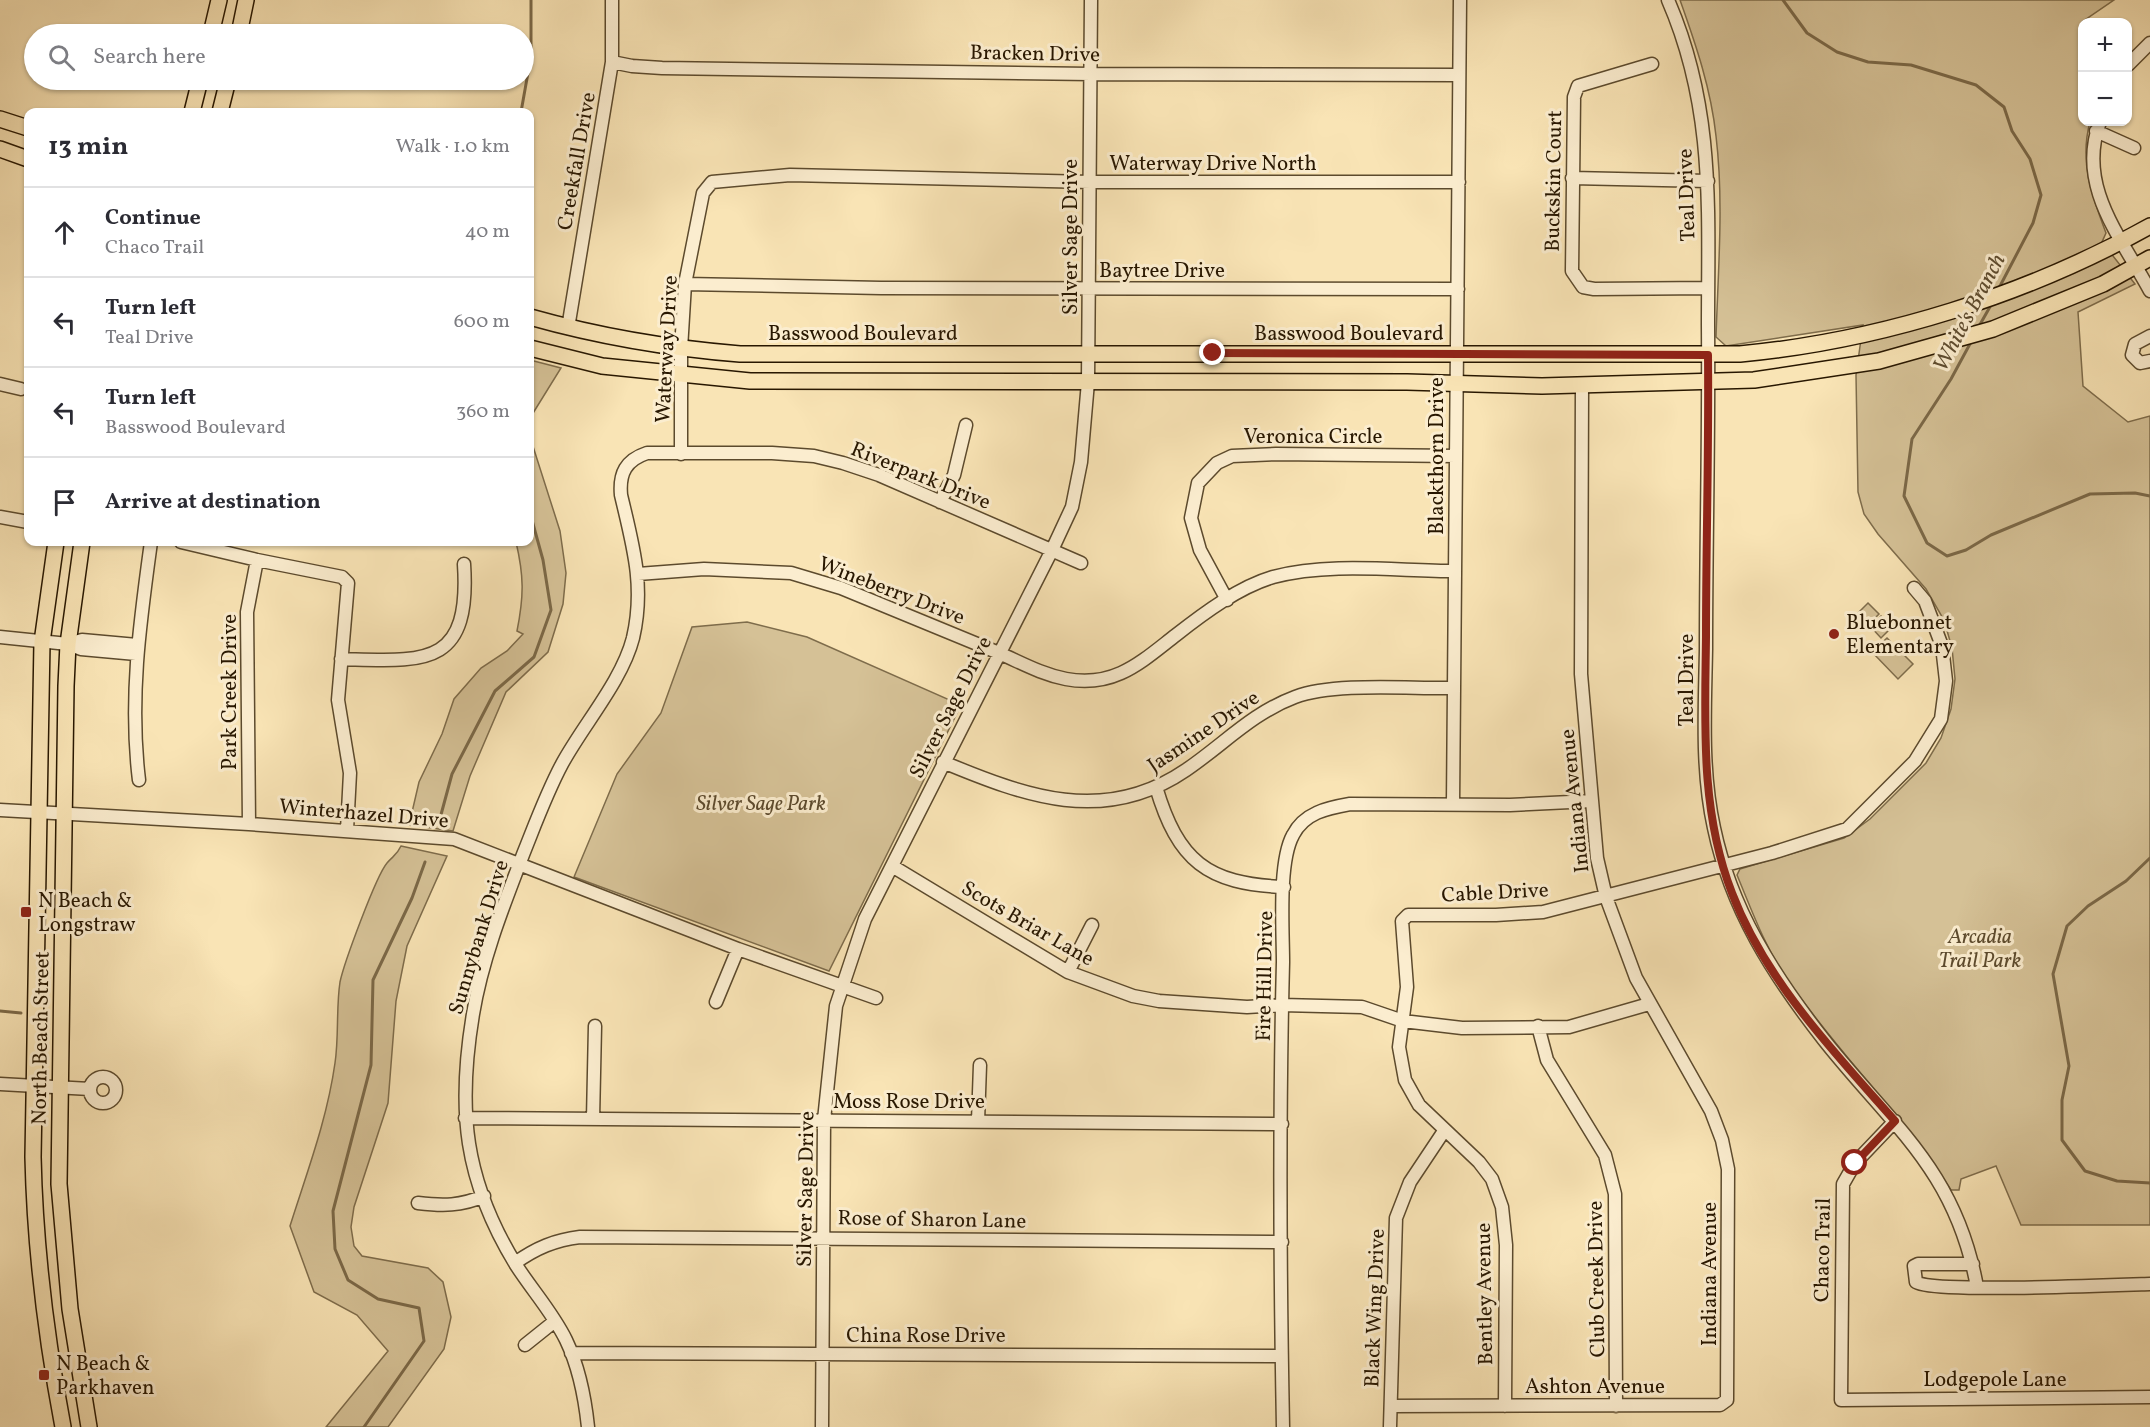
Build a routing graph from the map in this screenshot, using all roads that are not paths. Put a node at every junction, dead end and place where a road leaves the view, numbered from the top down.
1 (219, 0) edge
2 (246, 0) edge
3 (612, 0) edge
4 (1091, 0) edge
5 (1460, 0) edge
6 (1668, 0) edge
7 (215, 24) edge
8 (241, 24) edge
9 (2150, 43) edge
10 (2132, 60) edge
11 (612, 62) junction
12 (1652, 64) dead end
13 (1091, 74) junction
14 (1459, 75) junction
15 (198, 90) edge
16 (226, 90) edge
17 (193, 108) edge
18 (221, 108) edge
19 (0, 118) edge
20 (2098, 126) edge
21 (24, 127) edge
22 (0, 148) edge
23 (2134, 148) dead end
24 (24, 149) edge
25 (24, 157) edge
26 (1572, 178) junction
27 (716, 181) joint
28 (1708, 181) junction
29 (1090, 182) junction
30 (1459, 182) junction
31 (2150, 226) edge
32 (2121, 242) junction
33 (2150, 258) edge
34 (2136, 266) junction
35 (685, 284) junction
36 (1708, 288) junction
37 (1089, 289) junction
38 (1458, 289) junction
39 (2150, 291) edge
40 (534, 318) edge
41 (568, 328) junction
42 (2150, 336) edge
43 (534, 349) edge
44 (681, 349) junction
45 (1089, 354) junction
46 (1457, 354) junction
47 (1708, 355) junction
48 (2150, 361) edge
49 (681, 375) junction
50 (1088, 382) junction
51 (1708, 382) junction
52 (0, 384) edge
53 (1456, 384) junction
54 (1582, 385) junction
55 (21, 389) dead end
56 (966, 425) dead end
57 (681, 454) junction
58 (1456, 456) junction
59 (630, 462) joint
60 (940, 502) junction
61 (0, 516) edge
62 (24, 521) edge
63 (55, 546) edge
64 (81, 546) edge
65 (150, 546) edge
66 (198, 546) edge
67 (1052, 550) junction
68 (257, 560) junction
69 (1081, 563) dead end
70 (464, 564) dead end
71 (1455, 571) junction
72 (638, 574) junction
73 (1914, 588) dead end
74 (1227, 600) junction
75 (0, 637) edge
76 (42, 642) junction
77 (68, 644) junction
78 (137, 650) junction
79 (999, 653) junction
80 (341, 659) junction
81 (1454, 688) junction
82 (943, 762) junction
83 (140, 780) dead end
84 (1156, 787) junction
85 (1591, 801) junction
86 (1453, 804) junction
87 (0, 810) edge
88 (39, 811) junction
89 (63, 813) junction
90 (249, 824) junction
91 (347, 830) junction
92 (520, 862) junction
93 (892, 866) junction
94 (1724, 866) junction
95 (1284, 888) junction
96 (1606, 897) junction
97 (1092, 925) dead end
98 (738, 949) junction
99 (1068, 972) junction
100 (841, 987) junction
101 (876, 998) dead end
102 (716, 1002) dead end
103 (1405, 1002) joint
104 (1649, 1004) junction
105 (1282, 1005) junction
106 (1403, 1021) junction
107 (595, 1026) dead end
108 (1538, 1026) junction
109 (980, 1065) dead end
110 (0, 1084) edge
111 (34, 1086) junction
112 (60, 1087) junction
113 (90, 1089) dead end
114 (465, 1118) junction
115 (593, 1119) junction
116 (824, 1120) junction
117 (978, 1121) junction
118 (1895, 1121) junction
119 (1282, 1124) junction
120 (1444, 1131) junction
121 (484, 1196) junction
122 (418, 1203) dead end
123 (823, 1238) junction
124 (1282, 1242) junction
125 (515, 1263) junction
126 (1973, 1264) junction
127 (65, 1271) junction
128 (39, 1274) junction
129 (2150, 1284) edge
130 (1977, 1287) junction
131 (67, 1289) junction
132 (42, 1292) junction
133 (555, 1321) junction
134 (525, 1345) dead end
135 (571, 1353) junction
136 (822, 1354) junction
137 (1281, 1356) junction
138 (2150, 1397) edge
139 (1727, 1400) joint
140 (1841, 1400) joint
141 (1390, 1406) junction
142 (1505, 1406) junction
143 (1616, 1406) junction
144 (63, 1427) edge
145 (89, 1427) edge
146 (588, 1427) edge
147 (822, 1427) edge
148 (1283, 1427) edge
149 (1390, 1427) edge

1 - 7 main road
2 - 8 main road
3 - 11 street, Creekfall Drive
4 - 13 street, Silver Sage Drive
5 - 14 street, Blackthorn Drive
6 - 28 street, Teal Drive
9 - 10 street
11 - 13 street, Bracken Drive
11 - 41 street, Creekfall Drive
12 - 26 street, Buckskin Court
13 - 14 street, Bracken Drive
13 - 29 street, Silver Sage Drive
14 - 30 street, Blackthorn Drive
15 - 17 main road
16 - 18 main road
19 - 21 main road
20 - 23 street
20 - 32 street
22 - 24 main road
22 - 25 main road
26 - 28 street
26 - 36 street, Buckskin Court
27 - 29 street, Waterway Drive North
27 - 35 street, Waterway Drive
28 - 36 street, Teal Drive
29 - 30 street, Waterway Drive North
29 - 37 street, Silver Sage Drive
30 - 38 street, Blackthorn Drive
31 - 32 main road, Basswood Boulevard
32 - 34 street
32 - 47 main road, Basswood Boulevard
33 - 34 main road
34 - 39 street
34 - 51 main road
35 - 37 street, Baytree Drive
35 - 44 street, Waterway Drive
36 - 47 street, Teal Drive
37 - 38 street, Baytree Drive
37 - 45 street, Silver Sage Drive
38 - 46 street, Blackthorn Drive
40 - 41 main road, Basswood Boulevard
41 - 44 main road, Basswood Boulevard
42 - 48 street
43 - 49 main road
44 - 45 main road, Basswood Boulevard
44 - 49 street, Waterway Drive
45 - 46 main road, Basswood Boulevard
45 - 50 street, Silver Sage Drive
46 - 47 main road, Basswood Boulevard
46 - 53 street, Blackthorn Drive
47 - 51 street, Teal Drive
49 - 50 main road
49 - 57 street, Waterway Drive
50 - 53 main road
50 - 67 street, Silver Sage Drive
51 - 54 main road
51 - 94 street, Teal Drive
52 - 55 street
53 - 54 main road
53 - 58 street, Blackthorn Drive
54 - 85 street, Indiana Avenue
56 - 60 street
57 - 59 street, Riverpark Drive
57 - 60 street, Riverpark Drive
58 - 71 street, Blackthorn Drive
58 - 74 street, Veronica Circle
59 - 72 street, Sunnybank Drive
60 - 67 street, Riverpark Drive
61 - 62 street
63 - 76 main road, North Beach Street
64 - 77 main road, North Beach Street
65 - 78 street
66 - 68 street
67 - 69 street, Riverpark Drive
67 - 79 street, Silver Sage Drive
68 - 80 street
68 - 90 street, Park Creek Drive
70 - 80 street
71 - 74 street, Wineberry Drive
71 - 81 street, Blackthorn Drive
72 - 79 street, Wineberry Drive
72 - 92 street, Sunnybank Drive
73 - 94 street, Cable Drive
74 - 79 street, Wineberry Drive
75 - 76 street
76 - 77 street
76 - 88 main road, North Beach Street
77 - 78 street
77 - 89 main road, North Beach Street
78 - 83 street
79 - 82 street, Silver Sage Drive
80 - 91 street
81 - 84 street, Jasmine Drive
81 - 86 street, Blackthorn Drive
82 - 84 street, Jasmine Drive
82 - 93 street, Silver Sage Drive
84 - 95 street
85 - 86 street, Fire Hill Drive
85 - 96 street, Indiana Avenue
86 - 95 street, Fire Hill Drive
87 - 88 street, Winterhazel Drive
88 - 89 street, Winterhazel Drive
88 - 111 main road, North Beach Street
89 - 90 street, Winterhazel Drive
89 - 112 main road, North Beach Street
90 - 91 street, Winterhazel Drive
91 - 92 street, Winterhazel Drive
92 - 98 street, Winterhazel Drive
92 - 114 street, Sunnybank Drive
93 - 99 street, Scots Briar Lane
93 - 100 street, Silver Sage Drive
94 - 96 street, Cable Drive
94 - 118 street, Teal Drive
95 - 105 street, Fire Hill Drive
96 - 103 street, Cable Drive
96 - 104 street, Indiana Avenue
97 - 99 street
98 - 100 street, Winterhazel Drive
98 - 102 street
99 - 105 street, Scots Briar Lane
100 - 101 street, Winterhazel Drive
100 - 116 street, Silver Sage Drive
103 - 106 street, Bentley Avenue
104 - 108 street, Scots Briar Lane
104 - 139 street, Indiana Avenue
105 - 106 street, Scots Briar Lane
105 - 119 street, Fire Hill Drive
106 - 108 street, Scots Briar Lane
106 - 120 street, Bentley Avenue
107 - 115 street
108 - 143 street, Club Creek Drive
109 - 117 street
110 - 111 street
111 - 112 street
111 - 128 main road, North Beach Street
112 - 113 street
112 - 127 main road, North Beach Street
114 - 115 street, Moss Rose Drive
114 - 121 street, Sunnybank Drive
115 - 116 street, Moss Rose Drive
116 - 117 street, Moss Rose Drive
116 - 123 street, Silver Sage Drive
117 - 119 street, Moss Rose Drive
118 - 126 street, Teal Drive
118 - 140 street, Chaco Trail
119 - 124 street, Fire Hill Drive
120 - 141 street, Black Wing Drive
120 - 142 street, Bentley Avenue
121 - 122 street
121 - 125 street, Sunnybank Drive
123 - 124 street, Rose of Sharon Lane
123 - 125 street, Rose of Sharon Lane
123 - 136 street, Silver Sage Drive
124 - 137 street, Fire Hill Drive
125 - 133 street, Sunnybank Drive
126 - 130 street, Teal Drive
126 - 130 street
127 - 128 main road
127 - 131 main road, North Beach Street
128 - 132 main road, North Beach Street
129 - 130 street
131 - 132 main road
131 - 145 main road, North Beach Street
132 - 144 main road, North Beach Street
133 - 134 street
133 - 135 street, Sunnybank Drive
135 - 136 street, China Rose Drive
135 - 146 street, Sunnybank Drive
136 - 137 street, China Rose Drive
136 - 147 street, Silver Sage Drive
137 - 148 street, Fire Hill Drive
138 - 140 street, Lodgepole Lane
139 - 143 street, Ashton Avenue
141 - 142 street, Ashton Avenue
141 - 149 street, Black Wing Drive
142 - 143 street, Ashton Avenue

